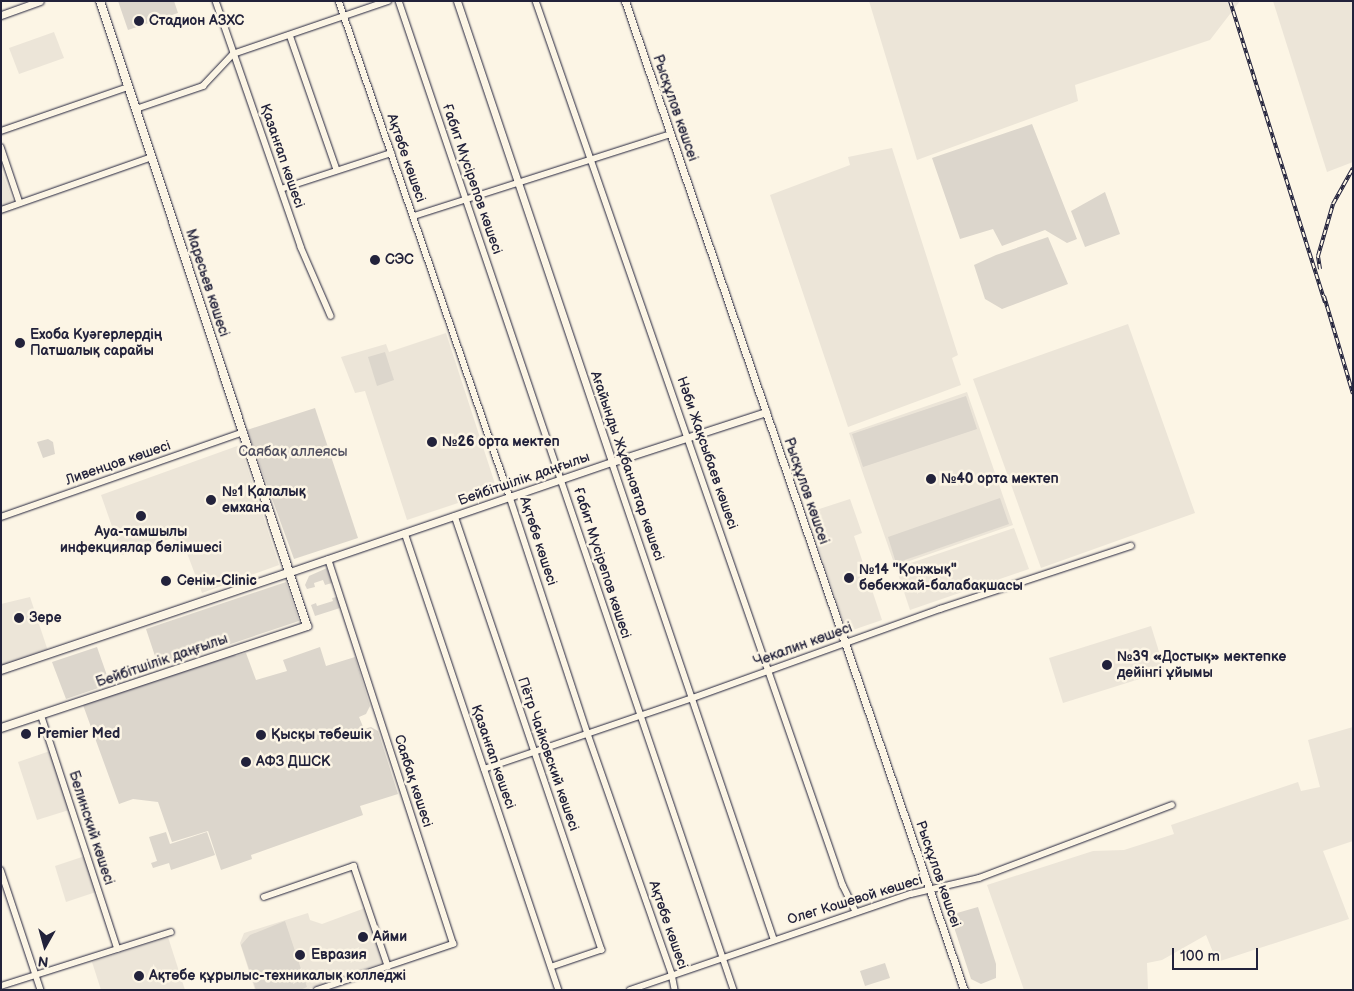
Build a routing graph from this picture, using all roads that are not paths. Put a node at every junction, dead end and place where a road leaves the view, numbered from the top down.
1 (40, 1) edge
2 (100, 1) edge
3 (216, 1) edge
4 (339, 1) edge
5 (388, 1) edge
6 (399, 1) edge
7 (458, 1) edge
8 (536, 1) edge
9 (625, 1) edge
10 (1, 14) edge
11 (344, 16) junction
12 (290, 35) junction
13 (233, 54) junction
14 (128, 87) junction
15 (136, 109) junction
16 (1, 131) edge
17 (670, 134) junction
18 (1, 147) edge
19 (391, 153) junction
20 (152, 157) junction
21 (591, 159) junction
22 (336, 170) junction
23 (518, 182) junction
24 (282, 189) junction
25 (465, 199) junction
26 (20, 203) junction
27 (1, 210) edge
28 (414, 216) junction
29 (331, 316) dead end
30 (766, 412) junction
31 (244, 432) junction
32 (688, 437) junction
33 (612, 462) junction
34 (561, 479) junction
35 (510, 497) junction
36 (455, 516) junction
37 (1, 518) edge
38 (405, 533) junction
39 (1131, 546) dead end
40 (328, 560) junction
41 (290, 572) junction
42 (845, 643) junction
43 (1, 670) edge
44 (769, 671) junction
45 (693, 698) junction
46 (41, 714) junction
47 (640, 716) junction
48 (1, 728) edge
49 (588, 734) junction
50 (534, 752) junction
51 (484, 769) junction
52 (1172, 805) dead end
53 (1, 870) edge
54 (929, 891) junction
55 (264, 897) dead end
56 (856, 912) junction
57 (172, 932) dead end
58 (774, 939) junction
59 (118, 949) junction
60 (724, 957) junction
61 (388, 966) junction
62 (552, 967) junction
63 (672, 974) junction
64 (36, 975) junction
65 (1, 986) edge
66 (41, 990) edge
67 (316, 990) edge
68 (559, 990) edge
69 (630, 990) edge
70 (675, 990) edge
71 (734, 990) edge
72 (964, 990) edge

1 - 10 street
2 - 14 main road, Маресьев көшесі
3 - 13 street, Қазанғап көшесі
4 - 11 street, Ақтөбе көшесі
5 - 11 street
6 - 25 street, Ғабит Мүсірепов көшесі
7 - 23 street, Ағайынды Жұбановтар көшесі
8 - 21 street, Нәби Жақсыбаев көшесі
9 - 17 street, Рысқұлов көшсеі
11 - 12 street
11 - 19 street, Ақтөбе көшесі
12 - 13 street
12 - 22 street
13 - 15 street
13 - 24 street, Қазанғап көшесі
14 - 15 main road, Маресьев көшесі
14 - 16 street
15 - 20 main road, Маресьев көшесі
17 - 21 street
17 - 30 street, Рысқұлов көшсеі
18 - 26 street
19 - 22 street
19 - 28 street, Ақтөбе көшесі
20 - 26 street
20 - 31 main road, Маресьев көшесі
21 - 23 street
21 - 32 street, Нәби Жақсыбаев көшесі
22 - 24 street
23 - 25 street
23 - 33 street, Ағайынды Жұбановтар көшесі
24 - 29 street, Қазанғап көшесі
25 - 28 street
25 - 34 street, Ғабит Мүсірепов көшесі
26 - 27 street
28 - 35 street, Ақтөбе көшесі
30 - 32 street, Бейбітшілік даңғылы
30 - 42 street, Рысқұлов көшсеі
31 - 37 street, Ливенцов көшесі
31 - 41 main road, Маресьев көшесі
32 - 33 street, Бейбітшілік даңғылы
32 - 44 street, Нәби Жақсыбаев көшесі
33 - 34 street, Бейбітшілік даңғылы
33 - 45 street, Ағайынды Жұбановтар көшесі
34 - 35 street, Бейбітшілік даңғылы
34 - 47 street, Ғабит Мүсірепов көшесі
35 - 36 street, Бейбітшілік даңғылы
35 - 49 street, Ақтөбе көшесі
36 - 38 street, Бейбітшілік даңғылы
36 - 50 street, Пётр Чайковский көшесі
38 - 40 street, Бейбітшілік даңғылы
38 - 51 street, Қазанғап көшесі
39 - 42 street, Чекалин көшесі
40 - 41 street, Бейбітшілік даңғылы
40 - 61 street, Саябақ көшесі
41 - 43 main road, Бейбітшілік даңғылы
41 - 46 main road, Бейбітшілік даңғылы
42 - 44 street, Чекалин көшесі
42 - 54 street, Рысқұлов көшсеі
44 - 45 street, Чекалин көшесі
44 - 56 street, Нәби Жақсыбаев көшесі
45 - 47 street, Чекалин көшесі
45 - 58 street, Ағайынды Жұбановтар көшесі
46 - 48 main road, Бейбітшілік даңғылы
46 - 59 street, Белинский көшесі
47 - 49 street, Чекалин көшесі
47 - 60 street, Ғабит Мүсірепов көшесі
49 - 50 street, Чекалин көшесі
49 - 63 street, Ақтөбе көшесі
50 - 51 street, Чекалин көшесі
50 - 62 street, Пётр Чайковский көшесі
51 - 62 street, Қазанғап көшесі
52 - 54 street, Олег Кошевой көшесі
53 - 64 street
54 - 56 street, Олег Кошевой көшесі
54 - 72 street, Рысқұлов көшсеі
55 - 61 street
56 - 58 street, Олег Кошевой көшесі
57 - 59 street
58 - 60 street, Олег Кошевой көшесі
59 - 64 street
60 - 63 street, Олег Кошевой көшесі
60 - 71 street, Ғабит Мүсірепов көшесі
61 - 67 street, Саябақ көшесі
62 - 68 street, Қазанғап көшесі
63 - 69 street, Олег Кошевой көшесі
63 - 70 street, Ақтөбе көшесі
64 - 65 street
64 - 66 street

